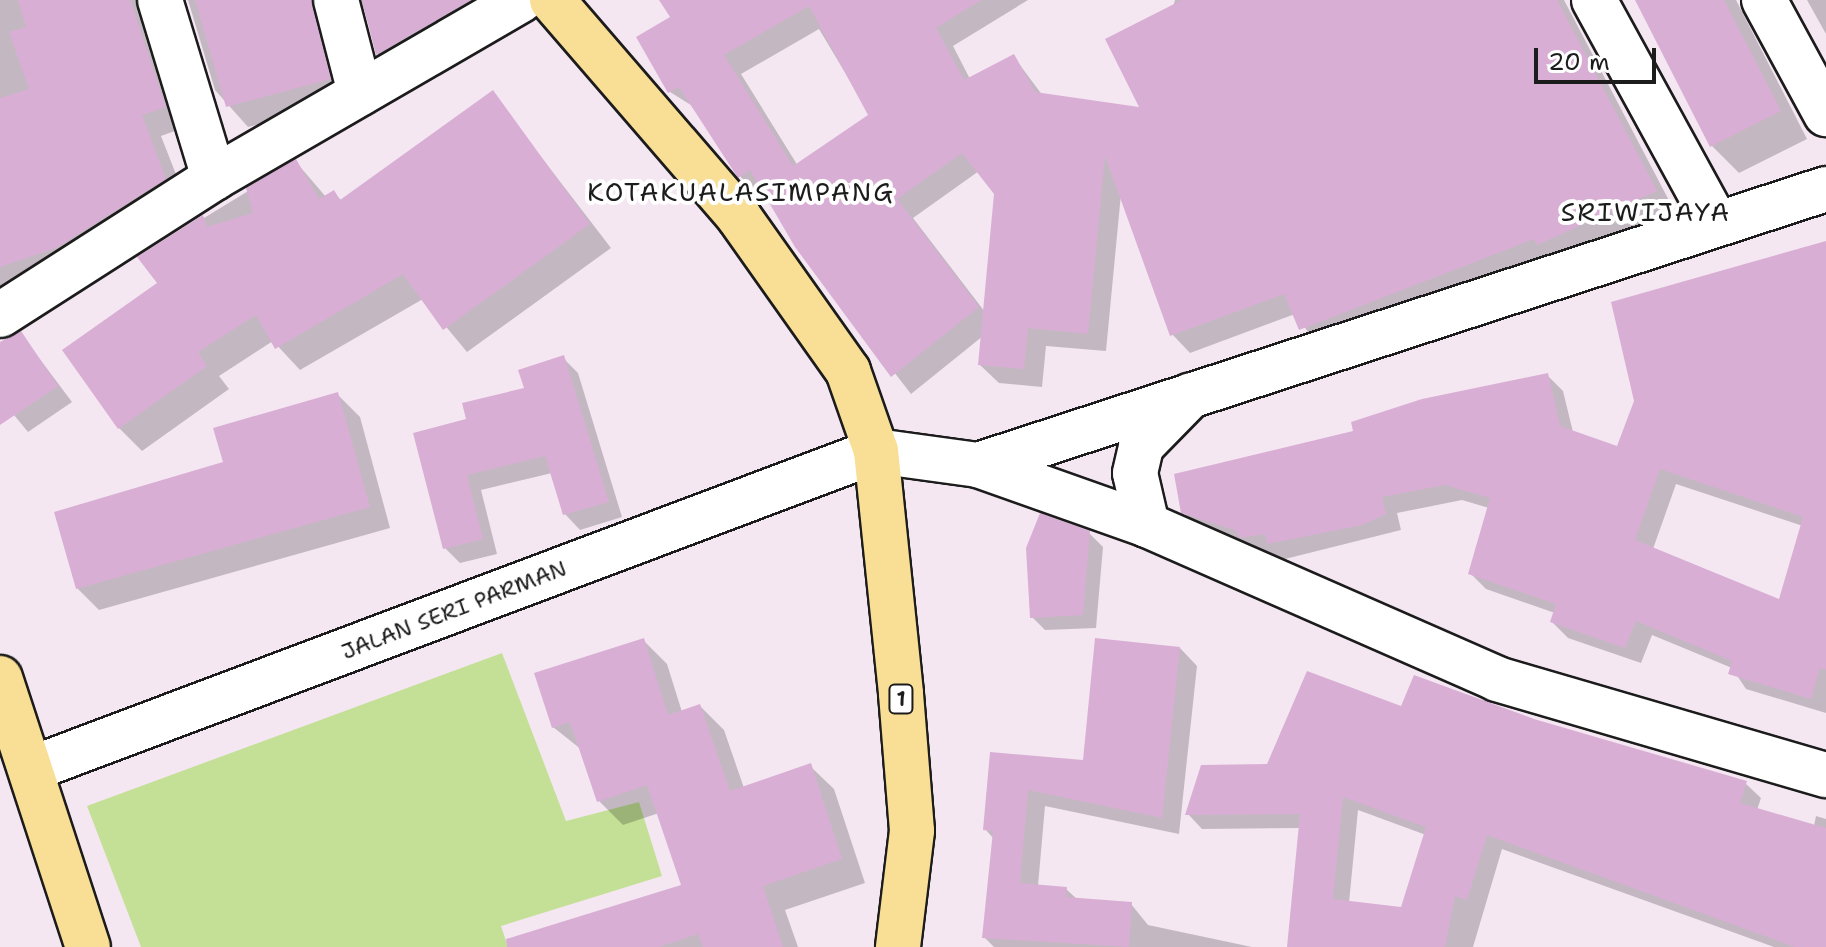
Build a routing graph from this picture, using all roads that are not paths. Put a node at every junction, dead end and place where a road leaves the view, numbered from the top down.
1 (160, 0) edge
2 (336, 0) edge
3 (521, 0) edge
4 (552, 0) edge
5 (1594, 0) edge
6 (1764, 0) edge
7 (360, 93) junction
8 (1826, 114) edge
9 (214, 178) junction
10 (1826, 189) edge
11 (1715, 221) junction
12 (0, 315) edge
13 (1191, 395) junction
14 (876, 451) junction
15 (978, 465) junction
16 (1147, 525) junction
17 (0, 678) edge
18 (31, 769) junction
19 (1826, 775) edge
20 (88, 947) edge
21 (898, 947) edge

1 - 9 street
2 - 7 street
3 - 7 street
4 - 14 highway, 1
5 - 11 street
6 - 8 street
7 - 9 street
9 - 12 street
10 - 11 street
11 - 13 street
13 - 15 street
13 - 16 street
14 - 15 street
14 - 18 street, JALAN SERI PARMAN
14 - 21 highway, 1
15 - 16 street
16 - 19 street
17 - 18 highway
18 - 20 highway

